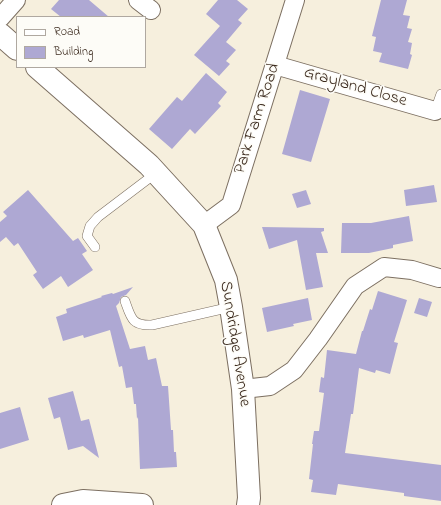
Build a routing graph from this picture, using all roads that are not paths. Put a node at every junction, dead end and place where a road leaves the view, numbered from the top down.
1 (16, 0) edge
2 (295, 0) edge
3 (0, 18) edge
4 (0, 34) edge
5 (16, 48) edge
6 (275, 65) junction
7 (38, 68) edge
8 (441, 94) edge
9 (435, 111) joint
10 (156, 173) junction
11 (204, 225) junction
12 (95, 247) dead end
13 (439, 278) dead end
14 (125, 301) dead end
15 (231, 307) junction
16 (243, 389) junction
17 (63, 505) edge
18 (142, 505) edge
19 (248, 505) edge

1 - 3 street
2 - 6 street, Park Farm Road
4 - 5 street
6 - 9 street, Grayland Close
6 - 11 street, Park Farm Road
7 - 10 street, Sundridge Avenue
8 - 9 lane
10 - 11 street, Sundridge Avenue
10 - 12 lane
11 - 15 street, Sundridge Avenue
13 - 16 street
14 - 15 lane
15 - 16 street, Sundridge Avenue
16 - 19 street, Sundridge Avenue
17 - 18 street

